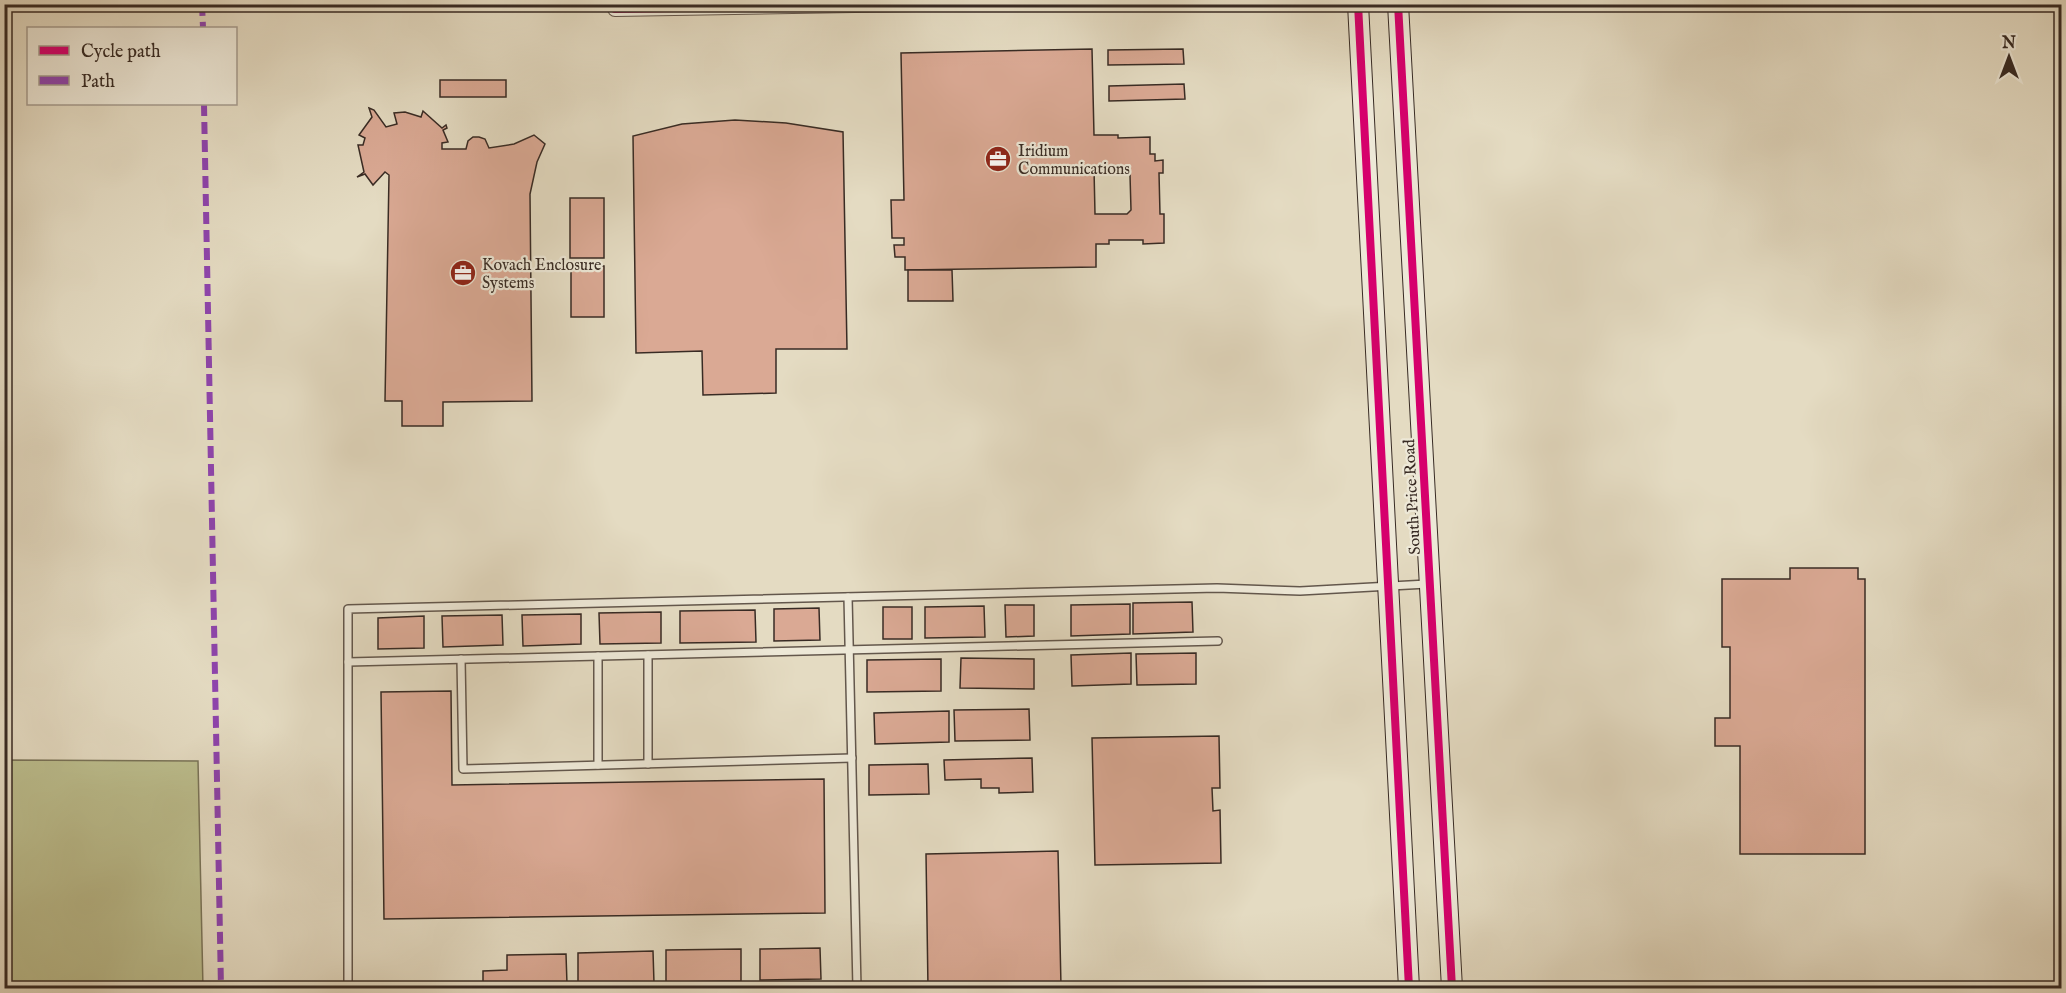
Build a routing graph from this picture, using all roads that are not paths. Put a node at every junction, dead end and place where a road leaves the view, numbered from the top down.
1 (916, 4) edge
2 (1358, 4) edge
3 (1398, 4) edge
4 (615, 9) dead end
5 (1430, 584) junction
6 (1389, 586) junction
7 (848, 597) junction
8 (1218, 641) dead end
9 (849, 650) junction
10 (648, 655) junction
11 (598, 656) junction
12 (461, 659) junction
13 (348, 662) junction
14 (852, 758) junction
15 (648, 764) junction
16 (598, 765) junction
17 (348, 988) edge
18 (857, 988) edge
19 (1409, 988) edge
20 (1452, 988) edge

1 - 4 street
2 - 6 main road, South Price Road
3 - 5 main road, South Price Road
5 - 6 lane
5 - 20 main road, South Price Road
6 - 7 lane
6 - 19 main road, South Price Road
7 - 9 lane
7 - 13 lane
8 - 9 lane
9 - 10 lane
9 - 14 lane
10 - 11 lane
10 - 15 lane
11 - 12 lane
11 - 16 lane
12 - 13 lane
12 - 16 lane
13 - 17 lane
14 - 15 lane
14 - 18 lane
15 - 16 lane

